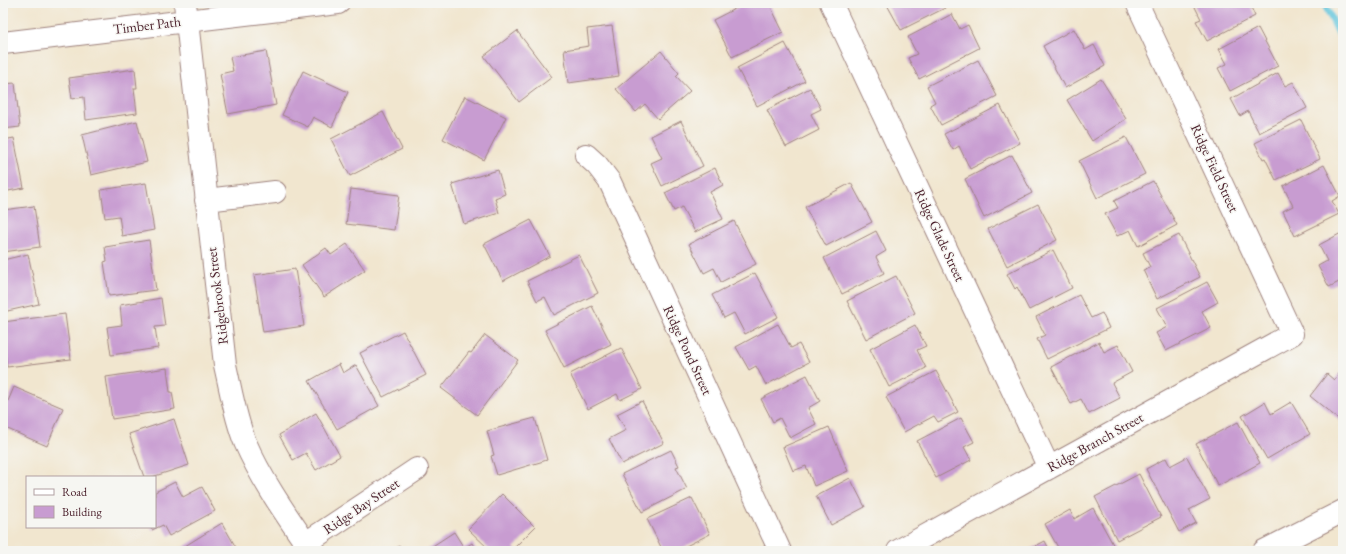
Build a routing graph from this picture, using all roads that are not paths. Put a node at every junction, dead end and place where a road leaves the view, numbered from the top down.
1 (338, 3) edge
2 (831, 3) edge
3 (1137, 3) edge
4 (186, 12) edge
5 (3, 43) edge
6 (586, 155) dead end
7 (275, 192) dead end
8 (206, 200) junction
9 (1292, 334) joint
10 (1048, 468) junction
11 (416, 469) dead end
12 (1343, 511) edge
13 (308, 547) edge
14 (780, 551) edge
15 (898, 551) edge
16 (1264, 551) edge

1 - 4 street, Timber Path
2 - 10 street, Ridge Glade Street
3 - 9 street, Ridge Field Street
4 - 5 street, Timber Path
4 - 8 street, Ridgebrook Street
6 - 14 street, Ridge Pond Street
7 - 8 street
8 - 13 street, Ridgebrook Street
9 - 10 street, Ridge Branch Street
10 - 15 street, Ridge Branch Street
11 - 13 street, Ridge Bay Street
12 - 16 street

